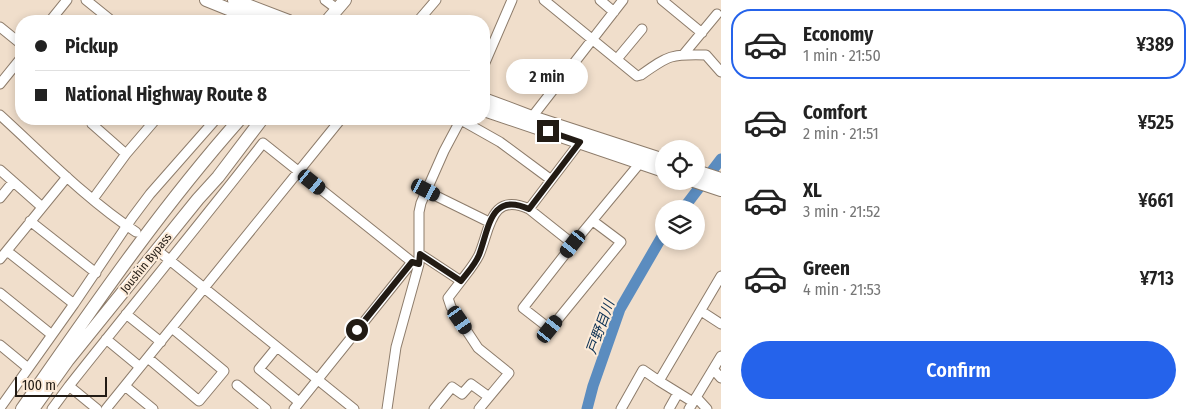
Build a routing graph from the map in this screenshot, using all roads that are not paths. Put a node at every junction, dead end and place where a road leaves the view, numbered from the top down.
1 (67, 0) edge
2 (86, 0) edge
3 (206, 0) edge
4 (234, 0) edge
5 (325, 0) edge
6 (436, 0) edge
7 (512, 0) edge
8 (544, 0) edge
9 (600, 0) edge
10 (623, 0) edge
11 (662, 0) edge
12 (673, 3) edge
13 (341, 5) edge
14 (614, 12) junction
15 (717, 14) dead end
16 (56, 15) edge
17 (105, 15) edge
18 (238, 15) edge
19 (273, 15) edge
20 (332, 15) edge
21 (423, 15) edge
22 (0, 26) edge
23 (642, 29) dead end
24 (702, 33) junction
25 (15, 39) edge
26 (592, 39) junction
27 (490, 51) edge
28 (683, 54) junction
29 (617, 59) junction
30 (15, 65) edge
31 (721, 72) edge
32 (0, 84) edge
33 (490, 101) edge
34 (490, 112) edge
35 (0, 115) edge
36 (532, 117) junction
37 (93, 125) edge
38 (151, 125) edge
39 (211, 125) edge
40 (225, 125) edge
41 (235, 125) edge
42 (257, 125) edge
43 (264, 125) edge
44 (335, 125) edge
45 (458, 125) edge
46 (470, 125) edge
47 (580, 142) junction
48 (126, 154) junction
49 (655, 157) edge
50 (640, 163) junction
51 (655, 168) edge
52 (0, 170) edge
53 (298, 171) junction
54 (67, 177) junction
55 (218, 177) junction
56 (705, 178) edge
57 (550, 179) junction
58 (13, 182) junction
59 (718, 184) edge
60 (426, 190) junction
61 (0, 198) edge
62 (93, 199) junction
63 (42, 207) junction
64 (529, 209) junction
65 (30, 221) junction
66 (593, 221) junction
67 (156, 222) junction
68 (489, 222) junction
69 (127, 226) junction
70 (136, 232) dead end
71 (573, 244) junction
72 (7, 250) junction
73 (162, 254) dead end
74 (0, 259) edge
75 (417, 260) junction
76 (171, 261) junction
77 (96, 273) junction
78 (721, 276) edge
79 (461, 281) junction
80 (204, 288) junction
81 (0, 293) edge
82 (74, 304) junction
83 (701, 311) junction
84 (126, 314) junction
85 (721, 324) edge
86 (172, 328) junction
87 (52, 335) junction
88 (106, 339) junction
89 (161, 342) junction
90 (0, 345) edge
91 (277, 347) junction
92 (721, 356) edge
93 (148, 358) junction
94 (140, 367) junction
95 (28, 368) junction
96 (713, 369) junction
97 (721, 378) edge
98 (318, 380) junction
99 (659, 381) junction
100 (237, 385) dead end
101 (69, 386) junction
102 (125, 386) junction
103 (678, 393) junction
104 (489, 397) junction
105 (693, 403) edge
106 (296, 407) edge
107 (0, 408) edge
108 (22, 409) edge
109 (33, 409) edge
110 (52, 409) edge
111 (97, 409) edge
112 (106, 409) edge
113 (153, 409) edge
114 (266, 409) edge
115 (354, 409) edge
116 (387, 409) edge
117 (434, 409) edge
118 (479, 409) edge
119 (621, 409) edge
120 (668, 409) edge
121 (707, 409) edge

1 - 16 street
2 - 17 street
3 - 18 highway
4 - 19 highway
5 - 13 street
6 - 21 street
7 - 27 street
8 - 26 street
9 - 14 street
10 - 14 street
11 - 12 street
12 - 24 street
13 - 20 highway
14 - 26 street
15 - 24 street
22 - 25 street
23 - 29 street
24 - 28 street
26 - 29 street
26 - 36 street
28 - 29 street
28 - 31 street
30 - 32 street
33 - 36 highway
34 - 47 highway
35 - 54 street
36 - 49 highway
37 - 48 street
38 - 48 street
39 - 69 street
40 - 67 highway
41 - 67 highway, Joushin Bypass
42 - 55 highway, Joushin Bypass
43 - 55 highway
44 - 53 street
45 - 60 street
46 - 57 street
47 - 50 highway
47 - 57 street
48 - 62 street
50 - 51 highway
50 - 66 street
52 - 58 street
53 - 75 street
53 - 76 street
53 - 80 street
54 - 62 street
54 - 63 street
55 - 109 highway, Joushin Bypass
56 - 59 highway
57 - 64 street
58 - 61 street
58 - 63 street
60 - 68 street
60 - 75 street
62 - 69 street
63 - 65 street
64 - 68 street
64 - 71 street
65 - 72 street
65 - 77 street
66 - 71 street
66 - 71 street
67 - 108 highway, Joushin Bypass
68 - 79 street
69 - 70 street
69 - 77 street
72 - 74 street
72 - 82 street
73 - 76 street
75 - 79 street
75 - 98 street
75 - 116 street
76 - 80 street
76 - 84 street
77 - 82 street
78 - 83 street
79 - 104 street
80 - 86 street
80 - 91 street
81 - 87 street
82 - 87 street
83 - 85 street
83 - 99 street
84 - 88 street
84 - 89 street
86 - 89 street
86 - 93 street
87 - 95 street
88 - 94 street
88 - 101 street
89 - 93 street
90 - 95 street
91 - 98 street
91 - 106 street
92 - 96 street
93 - 94 street
94 - 102 street
95 - 107 street
96 - 97 street
96 - 105 street
98 - 106 street
98 - 115 street
99 - 103 street
99 - 119 street
100 - 114 street
101 - 110 street
101 - 111 street
102 - 112 street
102 - 113 street
103 - 105 street
103 - 120 street
104 - 117 street
104 - 118 street
105 - 121 street

